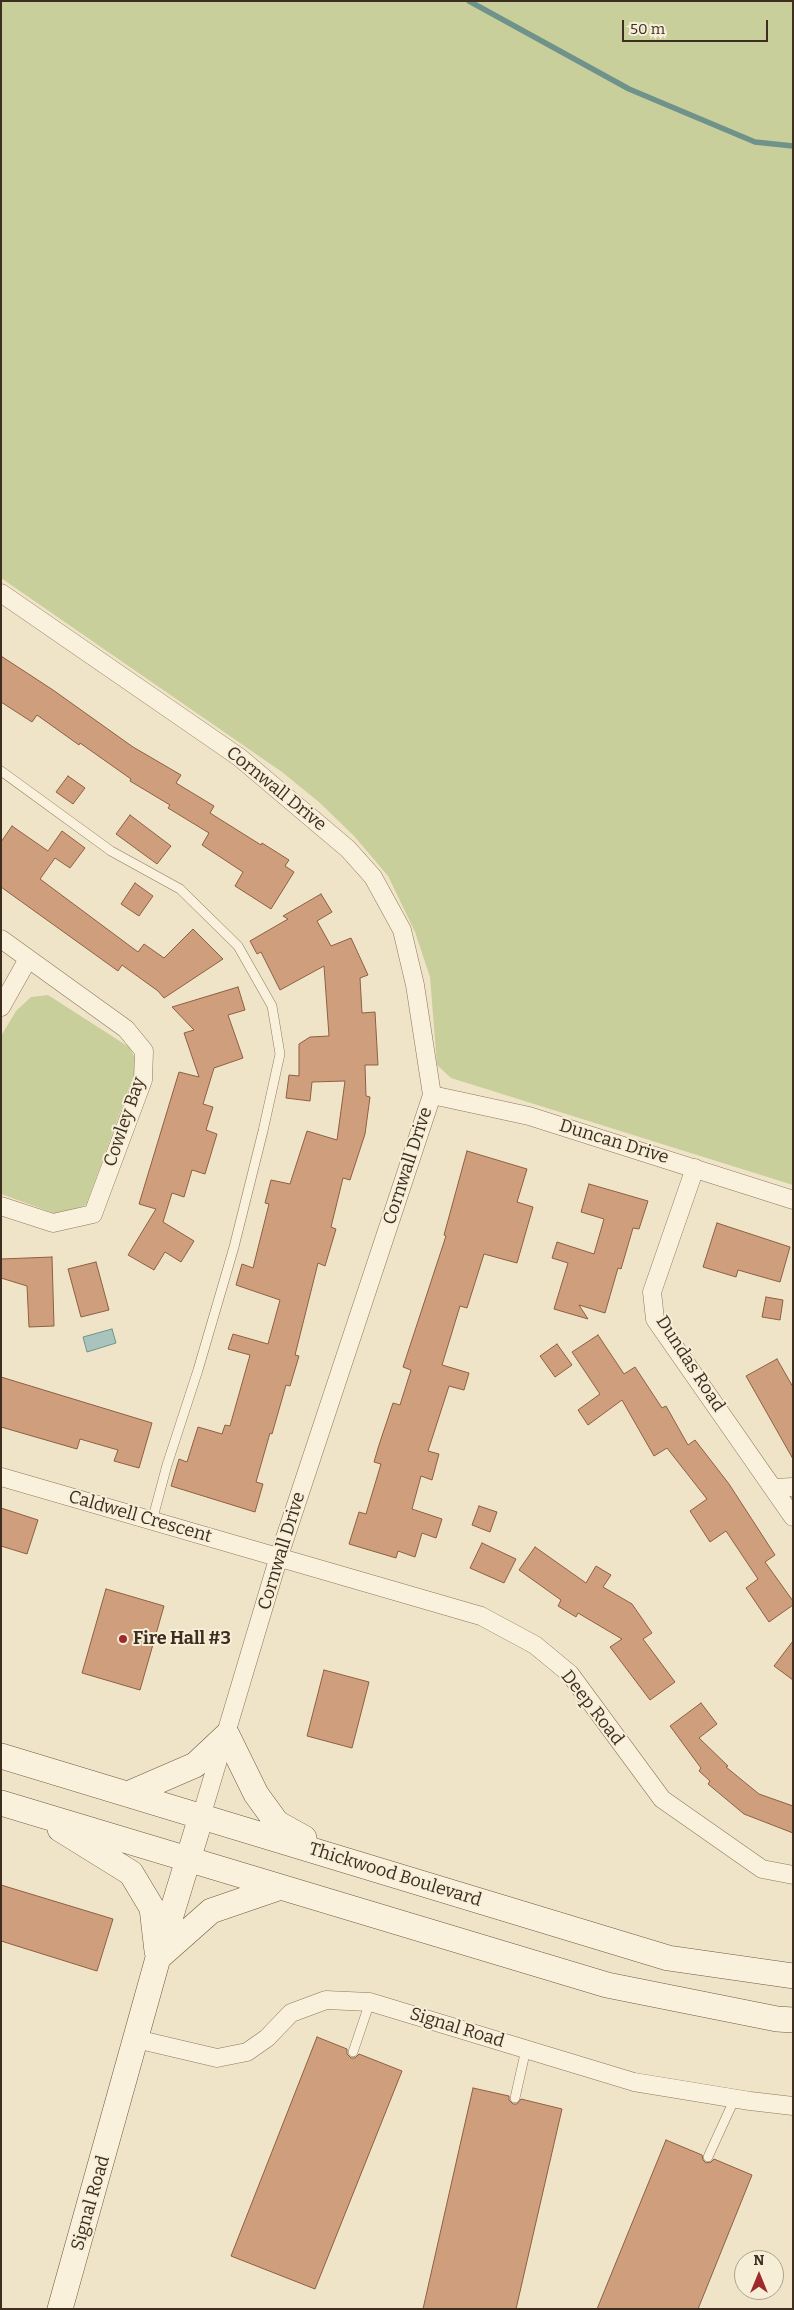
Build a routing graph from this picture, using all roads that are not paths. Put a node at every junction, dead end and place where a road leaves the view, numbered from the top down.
1 (1, 593) edge
2 (1, 771) edge
3 (1, 939) edge
4 (28, 959) junction
5 (1, 1007) edge
6 (432, 1095) junction
7 (695, 1168) junction
8 (793, 1200) edge
9 (1, 1206) edge
10 (1, 1477) edge
11 (793, 1487) edge
12 (774, 1488) junction
13 (793, 1517) edge
14 (152, 1521) junction
15 (279, 1556) junction
16 (227, 1735) junction
17 (1, 1756) edge
18 (128, 1794) junction
19 (1, 1802) edge
20 (34, 1812) junction
21 (201, 1817) junction
22 (336, 1857) junction
23 (190, 1858) junction
24 (793, 1875) edge
25 (281, 1887) junction
26 (158, 1958) junction
27 (793, 1976) edge
28 (370, 2002) junction
29 (793, 2020) edge
30 (136, 2039) junction
31 (526, 2049) junction
32 (353, 2052) dead end
33 (515, 2098) dead end
34 (735, 2098) junction
35 (793, 2106) edge
36 (708, 2157) dead end
37 (60, 2309) edge

1 - 6 street, Cornwall Drive
2 - 14 lane
3 - 4 street, Cowley Bay
4 - 5 street
4 - 9 street, Cowley Bay
6 - 7 street, Duncan Drive
6 - 15 street, Cornwall Drive
7 - 8 street, Duncan Drive
7 - 12 street, Dundas Road
10 - 14 street, Caldwell Crescent
11 - 12 street
12 - 13 street, Dundas Road
14 - 15 street, Caldwell Crescent
15 - 16 street, Cornwall Drive
15 - 24 street, Deep Road
16 - 18 main road
16 - 21 street, Cornwall Drive
16 - 22 main road
17 - 18 main road, Thickwood Boulevard
18 - 21 main road, Thickwood Boulevard
19 - 20 main road
20 - 23 main road
20 - 26 main road
21 - 22 main road, Thickwood Boulevard
21 - 23 main road, Signal Road
22 - 27 main road, Thickwood Boulevard
23 - 25 main road
23 - 26 main road, Signal Road
25 - 26 main road
25 - 29 main road
26 - 30 main road, Signal Road
28 - 30 street, Signal Road
28 - 31 street, Signal Road
28 - 32 lane
30 - 37 main road, Signal Road
31 - 33 lane
31 - 34 street, Signal Road
34 - 35 street, Signal Road
34 - 36 lane

